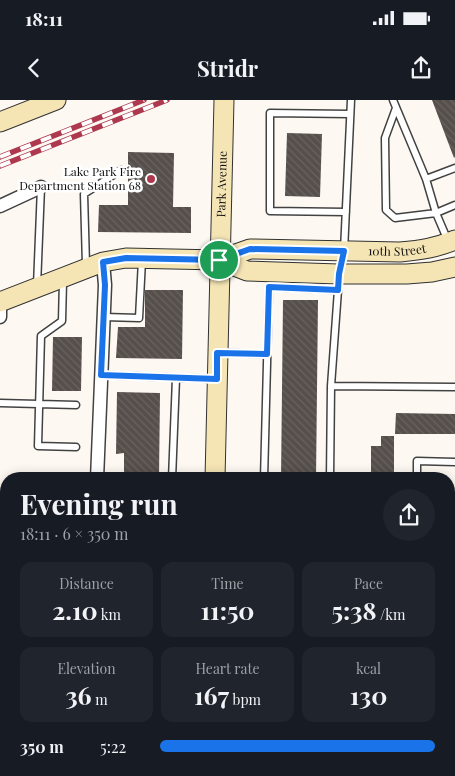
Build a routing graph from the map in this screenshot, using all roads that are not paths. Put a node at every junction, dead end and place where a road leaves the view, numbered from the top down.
1 (56, 100) edge
2 (224, 100) edge
3 (351, 100) edge
4 (393, 100) edge
5 (396, 108) junction
6 (350, 114) junction
7 (0, 122) edge
8 (455, 168) edge
9 (121, 170) dead end
10 (426, 178) junction
11 (41, 187) joint
12 (455, 205) edge
13 (0, 206) edge
14 (346, 212) junction
15 (436, 213) junction
16 (452, 241) edge
17 (344, 251) junction
18 (142, 259) junction
19 (219, 260) junction
20 (95, 265) junction
21 (455, 266) edge
22 (63, 278) junction
23 (339, 282) junction
24 (37, 287) junction
25 (0, 302) edge
26 (0, 317) edge
27 (104, 317) junction
28 (217, 353) junction
29 (267, 354) junction
30 (101, 375) junction
31 (176, 378) junction
32 (217, 379) junction
33 (331, 386) junction
34 (455, 387) edge
35 (0, 403) edge
36 (39, 404) junction
37 (76, 405) dead end
38 (76, 447) dead end
39 (455, 462) edge
40 (97, 472) edge
41 (172, 472) edge
42 (215, 472) edge
43 (264, 472) edge
44 (330, 472) edge
45 (417, 472) edge

1 - 7 main road
2 - 19 main road, Park Avenue
3 - 6 lane
4 - 5 lane
5 - 10 lane
5 - 15 lane
6 - 14 lane
6 - 14 lane
8 - 10 lane
9 - 20 lane
10 - 15 lane
11 - 13 street
11 - 24 lane
12 - 15 lane
14 - 17 lane
15 - 16 lane
16 - 17 main road, 10th Street
17 - 19 main road, 10th Street
17 - 23 lane
18 - 19 main road, 10th Street
18 - 20 main road, 10th Street
18 - 27 lane
19 - 23 main road, 10th Street
19 - 28 main road, Park Avenue
20 - 22 main road, 10th Street
20 - 27 street
21 - 23 main road, 10th Street
22 - 24 main road, 10th Street
22 - 36 lane
23 - 29 lane
23 - 33 lane
24 - 25 main road, 10th Street
25 - 26 street
27 - 30 street
28 - 29 lane
28 - 32 main road, Park Avenue
29 - 43 lane
30 - 31 lane
30 - 40 street
31 - 32 lane
31 - 41 lane
32 - 42 main road, Park Avenue
33 - 34 lane
33 - 44 lane
35 - 36 lane
36 - 37 lane
36 - 38 lane
39 - 45 lane

